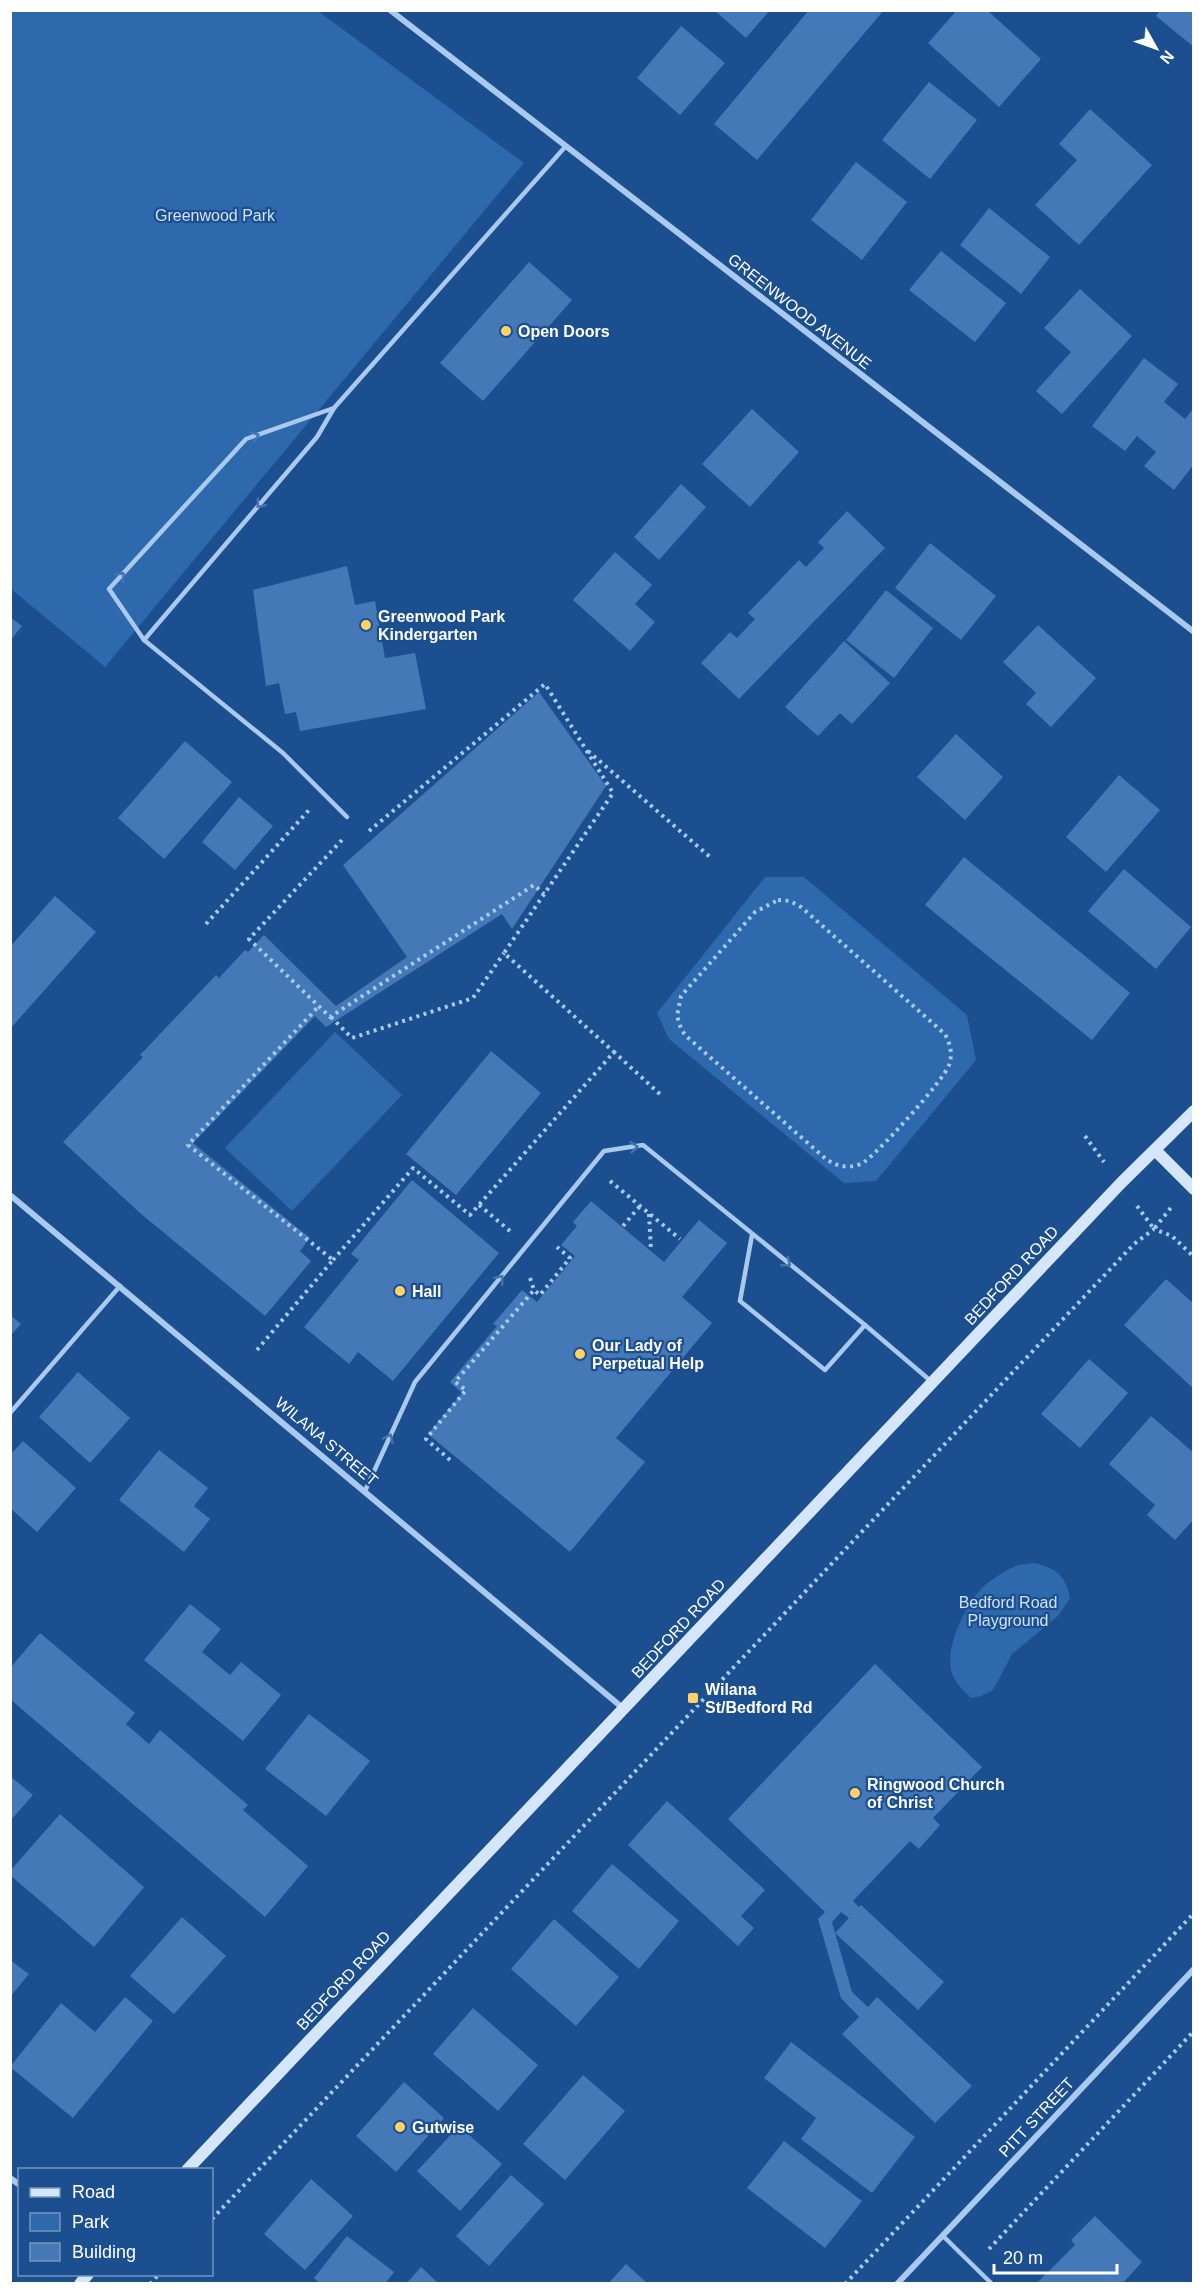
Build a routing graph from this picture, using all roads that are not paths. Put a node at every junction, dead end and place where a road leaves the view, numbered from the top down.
1 (390, 10) edge
2 (565, 147) junction
3 (334, 408) junction
4 (1194, 632) edge
5 (144, 640) junction
6 (347, 817) road end
7 (1194, 1111) edge
8 (1155, 1150) junction
9 (1194, 1189) edge
10 (10, 1195) edge
11 (752, 1235) junction
12 (120, 1286) junction
13 (866, 1325) junction
14 (932, 1382) junction
15 (10, 1413) edge
16 (365, 1491) junction
17 (625, 1709) junction
18 (1194, 1969) edge
19 (188, 2168) edge
20 (943, 2236) junction
21 (897, 2283) edge
22 (992, 2283) edge

1 - 2 street, GREENWOOD AVENUE
2 - 3 lane
2 - 4 street, GREENWOOD AVENUE
3 -> 5 lane
5 -> 3 lane
5 - 6 lane
7 - 8 main road, BEDFORD ROAD
8 - 9 main road
8 - 14 main road, BEDFORD ROAD
10 - 12 street, WILANA STREET
11 -> 13 lane
11 - 13 lane
16 -> 11 lane
12 - 15 lane
12 - 16 street, WILANA STREET
13 - 14 lane
14 - 17 main road, BEDFORD ROAD
16 - 17 street, WILANA STREET
17 - 19 main road, BEDFORD ROAD
18 - 20 street, PITT STREET
20 - 21 street, PITT STREET
20 - 22 lane

